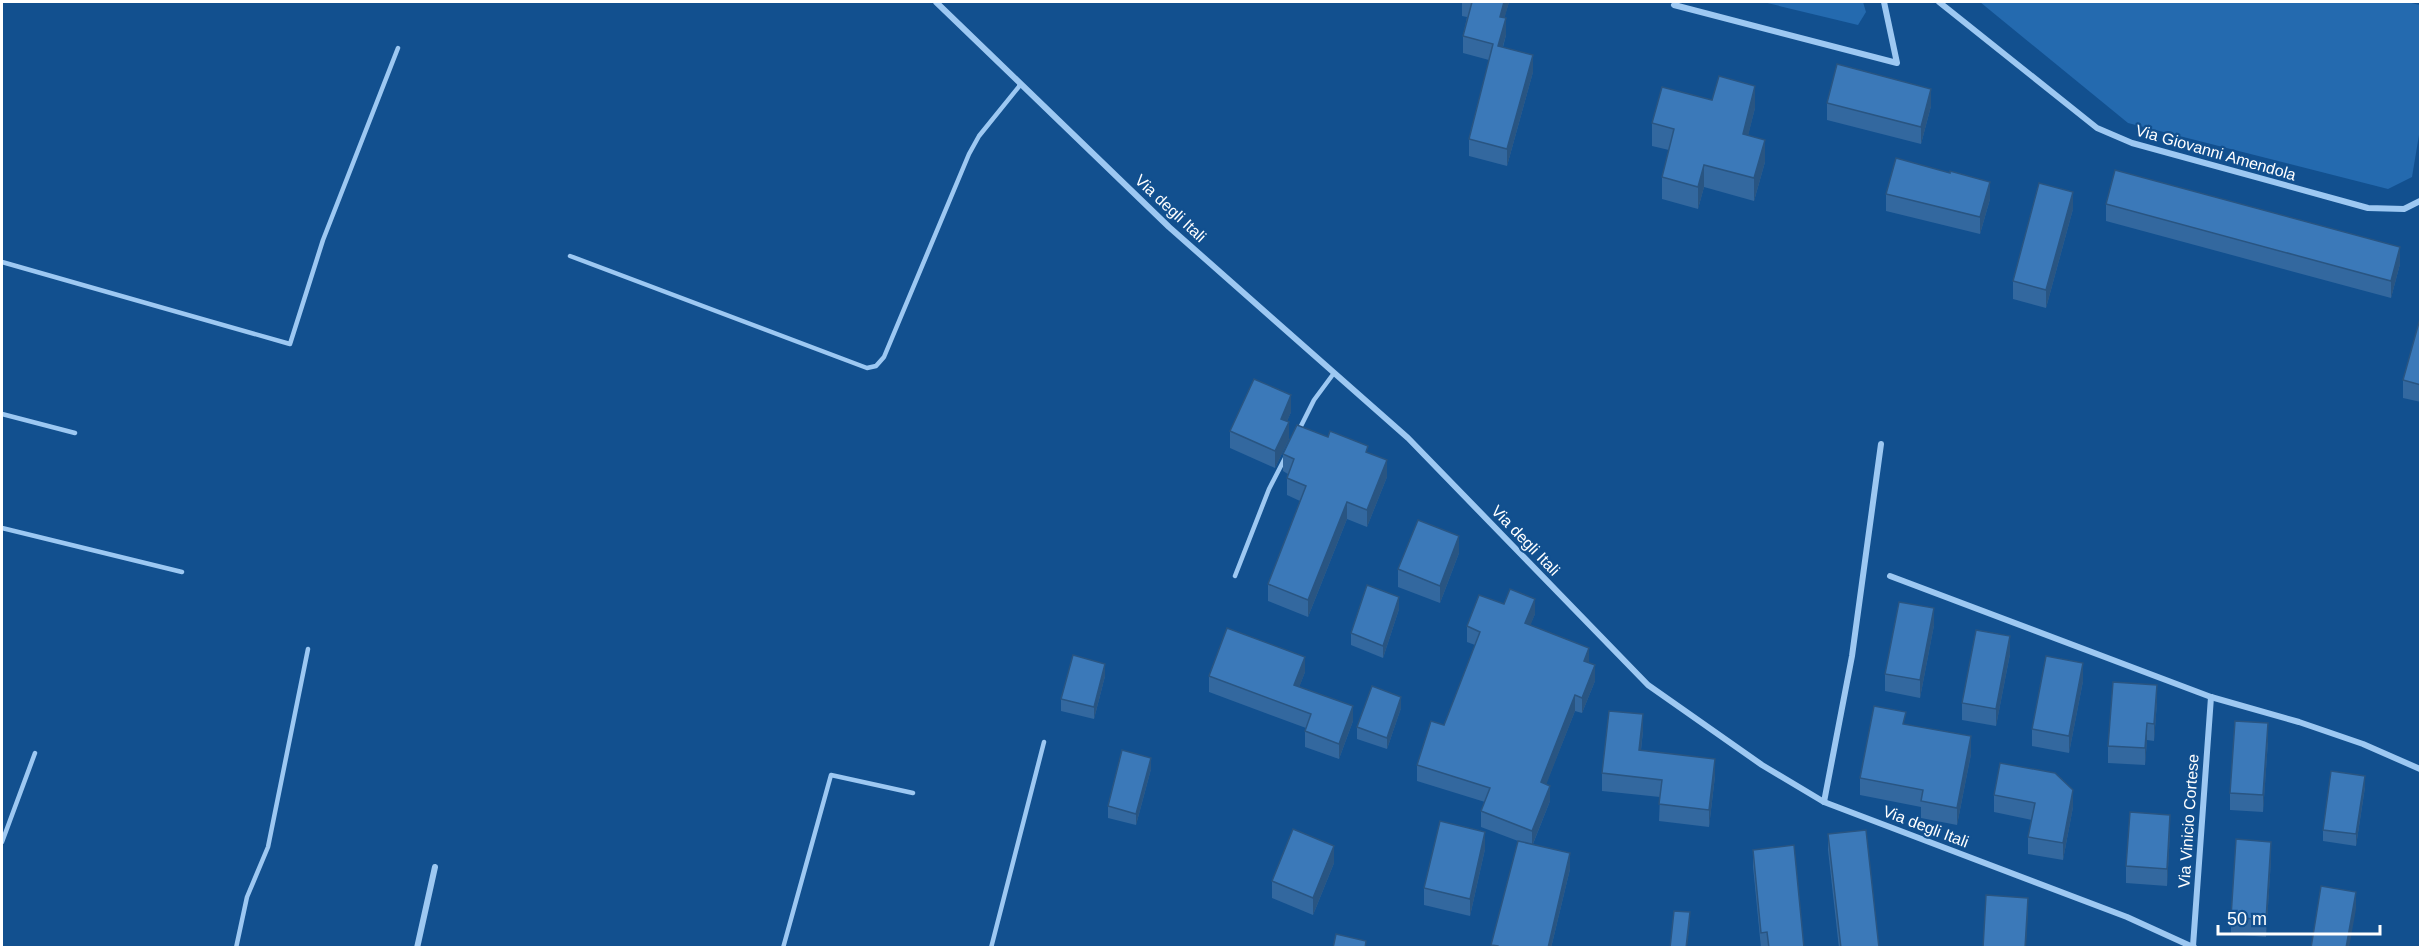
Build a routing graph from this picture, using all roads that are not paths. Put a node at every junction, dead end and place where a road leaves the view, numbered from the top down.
1 (936, 2) edge
2 (1677, 2) edge
3 (1884, 2) edge
4 (1940, 2) edge
5 (398, 48) dead end
6 (1021, 84) junction
7 (2421, 201) edge
8 (570, 256) dead end
9 (2, 262) edge
10 (1334, 373) junction
11 (2, 414) edge
12 (75, 433) dead end
13 (1294, 440) edge
14 (1881, 444) dead end
15 (1289, 450) edge
16 (2, 528) edge
17 (182, 572) dead end
18 (1235, 576) dead end
19 (1890, 576) dead end
20 (308, 648) dead end
21 (2211, 697) junction
22 (1044, 742) dead end
23 (35, 753) dead end
24 (2421, 769) edge
25 (913, 793) dead end
26 (1824, 802) junction
27 (2, 842) edge
28 (435, 867) dead end
29 (2194, 947) edge
30 (236, 948) edge
31 (417, 948) edge
32 (783, 948) edge
33 (991, 948) edge

1 - 6 street, Via degli Itali
2 - 3 street
4 - 7 street, Via Giovanni Amendola
5 - 9 lane
6 - 8 lane
6 - 10 street, Via degli Itali
10 - 13 lane
10 - 26 street, Via degli Itali
11 - 12 lane
14 - 26 street
15 - 18 lane
16 - 17 lane
19 - 21 street
20 - 30 lane
21 - 24 street
21 - 29 street, Via Vinicio Cortese
22 - 33 lane
23 - 27 lane
25 - 32 lane
26 - 29 street, Via degli Itali
28 - 31 street

